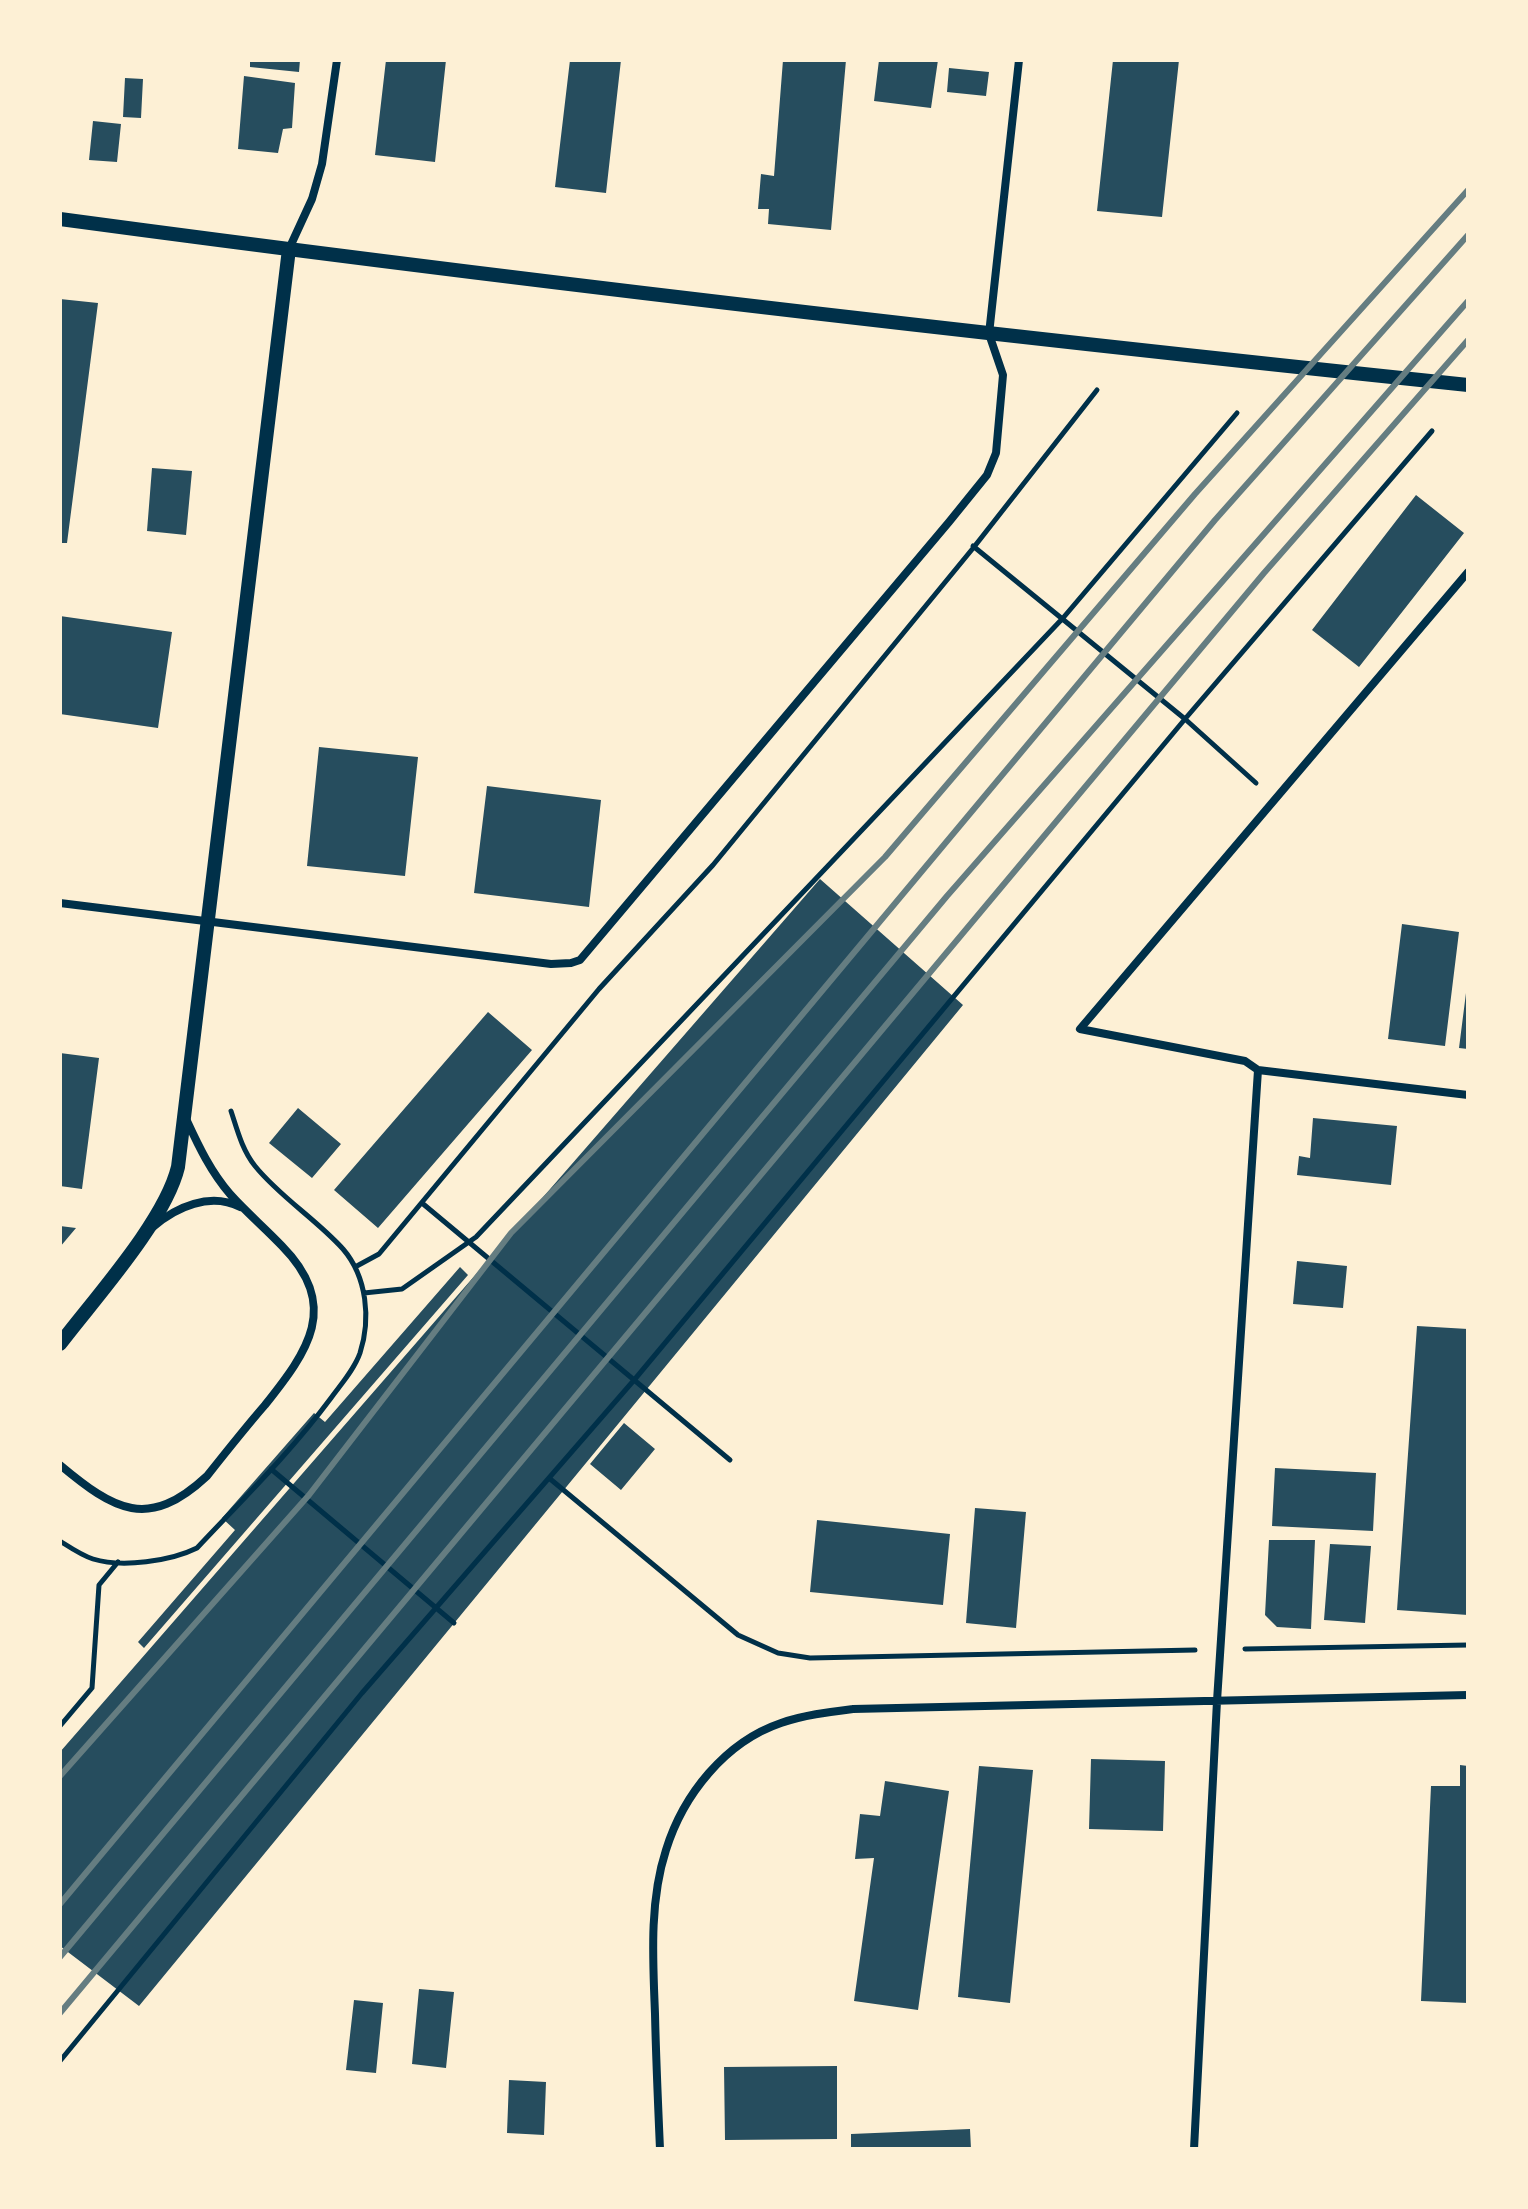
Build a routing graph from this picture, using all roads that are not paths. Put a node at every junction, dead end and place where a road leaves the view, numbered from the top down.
1 (337, 60) edge
2 (1019, 60) edge
3 (60, 219) edge
4 (289, 249) junction
5 (989, 334) junction
6 (1468, 385) edge
7 (1468, 572) edge
8 (60, 903) edge
9 (206, 921) junction
10 (1258, 1070) junction
11 (1468, 1095) edge
12 (183, 1113) junction
13 (244, 1209) junction
14 (140, 1239) junction
15 (60, 1344) edge
16 (60, 1465) edge
17 (1468, 1695) edge
18 (1217, 1701) junction
19 (660, 2149) edge
20 (1194, 2149) edge

1 - 4 street
2 - 5 street
3 - 4 street
4 - 5 street
4 - 9 street
5 - 6 street
5 - 9 street
7 - 10 street
8 - 9 street
9 - 12 street
10 - 11 street
10 - 18 street
12 - 13 street
12 - 14 street
13 - 14 street
13 - 16 street
14 - 15 street
17 - 18 street
18 - 19 street
18 - 20 street

